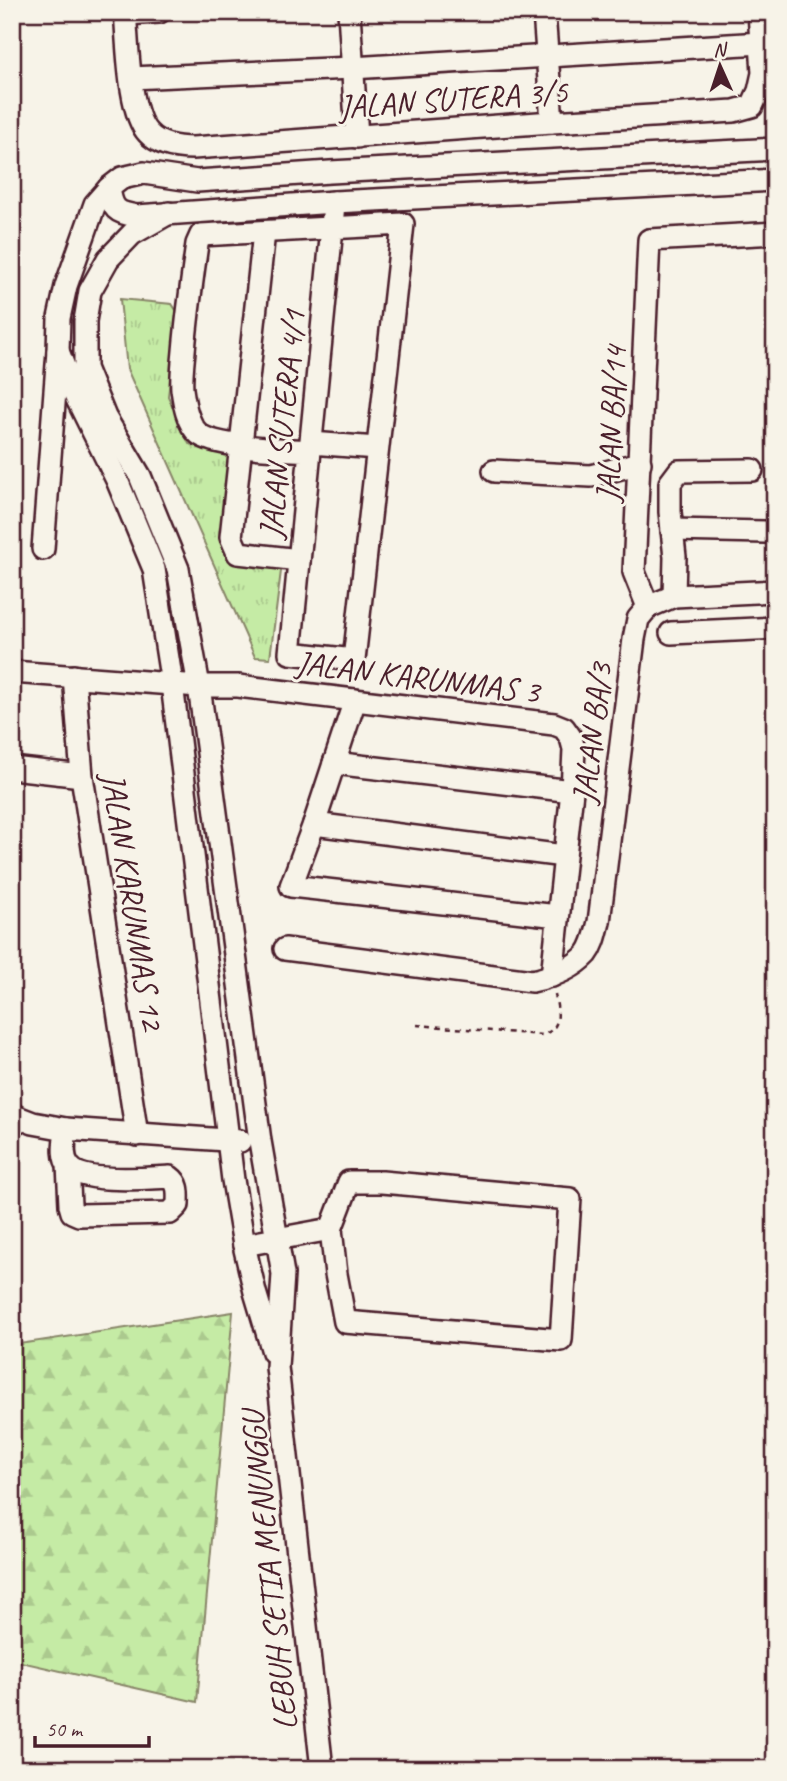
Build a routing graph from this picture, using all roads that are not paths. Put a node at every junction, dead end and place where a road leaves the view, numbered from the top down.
1 (159, 12) edge
2 (349, 12) edge
3 (544, 12) edge
4 (759, 12) edge
5 (125, 13) edge
6 (761, 43) junction
7 (547, 56) junction
8 (352, 68) junction
9 (131, 78) junction
10 (552, 122) junction
11 (356, 137) junction
12 (775, 149) edge
13 (775, 180) edge
14 (109, 188) junction
15 (334, 202) junction
16 (169, 213) junction
17 (332, 228) junction
18 (264, 232) junction
19 (775, 233) edge
20 (85, 321) junction
21 (58, 351) junction
22 (241, 445) junction
23 (310, 447) junction
24 (377, 448) junction
25 (640, 463) junction
26 (752, 470) dead end
27 (494, 471) dead end
28 (672, 530) junction
29 (765, 532) dead end
30 (43, 549) dead end
31 (299, 560) junction
32 (774, 591) edge
33 (674, 596) junction
34 (775, 606) edge
35 (648, 607) junction
36 (775, 628) edge
37 (671, 633) dead end
38 (12, 672) edge
39 (74, 676) junction
40 (172, 684) junction
41 (199, 686) junction
42 (355, 700) junction
43 (334, 763) junction
44 (12, 768) edge
45 (82, 776) junction
46 (572, 791) junction
47 (314, 824) junction
48 (564, 856) junction
49 (558, 916) junction
50 (285, 949) dead end
51 (552, 976) junction
52 (12, 1113) edge
53 (66, 1129) junction
54 (137, 1135) junction
55 (260, 1141) junction
56 (229, 1142) junction
57 (68, 1165) junction
58 (331, 1229) junction
59 (277, 1240) junction
60 (244, 1245) junction
61 (277, 1367) junction
62 (322, 1769) edge

1 - 5 street
2 - 8 street
3 - 7 street
4 - 6 street
5 - 9 street
6 - 7 street
6 - 10 street, JALAN SUTERA 3/5
7 - 8 street
7 - 10 street
8 - 9 street
8 - 11 street
9 - 11 street, JALAN SUTERA 3/5
10 - 11 street, JALAN SUTERA 3/5
12 - 14 street
13 - 15 street
14 - 16 street
14 - 21 street
15 - 16 street
15 - 17 street, JALAN SUTERA 4/1
16 - 20 street
17 - 18 street
17 - 23 street, JALAN SUTERA 4/1
17 - 24 street
18 - 22 street
18 - 22 street
19 - 25 street, JALAN BA/14
20 - 21 street
20 - 41 street
21 - 30 street
21 - 40 street
22 - 23 street
22 - 31 street
23 - 24 street
23 - 31 street, JALAN SUTERA 4/1
24 - 31 street, JALAN SUTERA 4/1
25 - 27 street
25 - 35 street, JALAN BA/14
26 - 28 street
28 - 29 street
28 - 33 street
32 - 33 street
32 - 34 street
33 - 35 street
35 - 51 street, JALAN BA/3
36 - 37 street
38 - 39 street, JALAN KARUNMAS 3
39 - 40 street, JALAN KARUNMAS 3
39 - 45 street, JALAN KARUNMAS 12
40 - 41 street, JALAN KARUNMAS 3
40 - 56 street
41 - 42 street, JALAN KARUNMAS 3
41 - 55 street
42 - 43 street
42 - 46 street, JALAN KARUNMAS 3
43 - 46 street
43 - 47 street
44 - 45 street
45 - 54 street, JALAN KARUNMAS 12
46 - 48 street, JALAN KARUNMAS 3
47 - 48 street
47 - 49 street
48 - 49 street, JALAN KARUNMAS 3
49 - 51 street, JALAN KARUNMAS 3
50 - 51 street
52 - 53 street
53 - 54 street
53 - 57 street
54 - 56 street
55 - 56 street
55 - 59 street
56 - 60 street
57 - 57 street
58 - 58 street
58 - 59 street
59 - 60 street
59 - 61 street
60 - 61 street
61 - 62 street, LEBUH SETIA MENUNGGU

